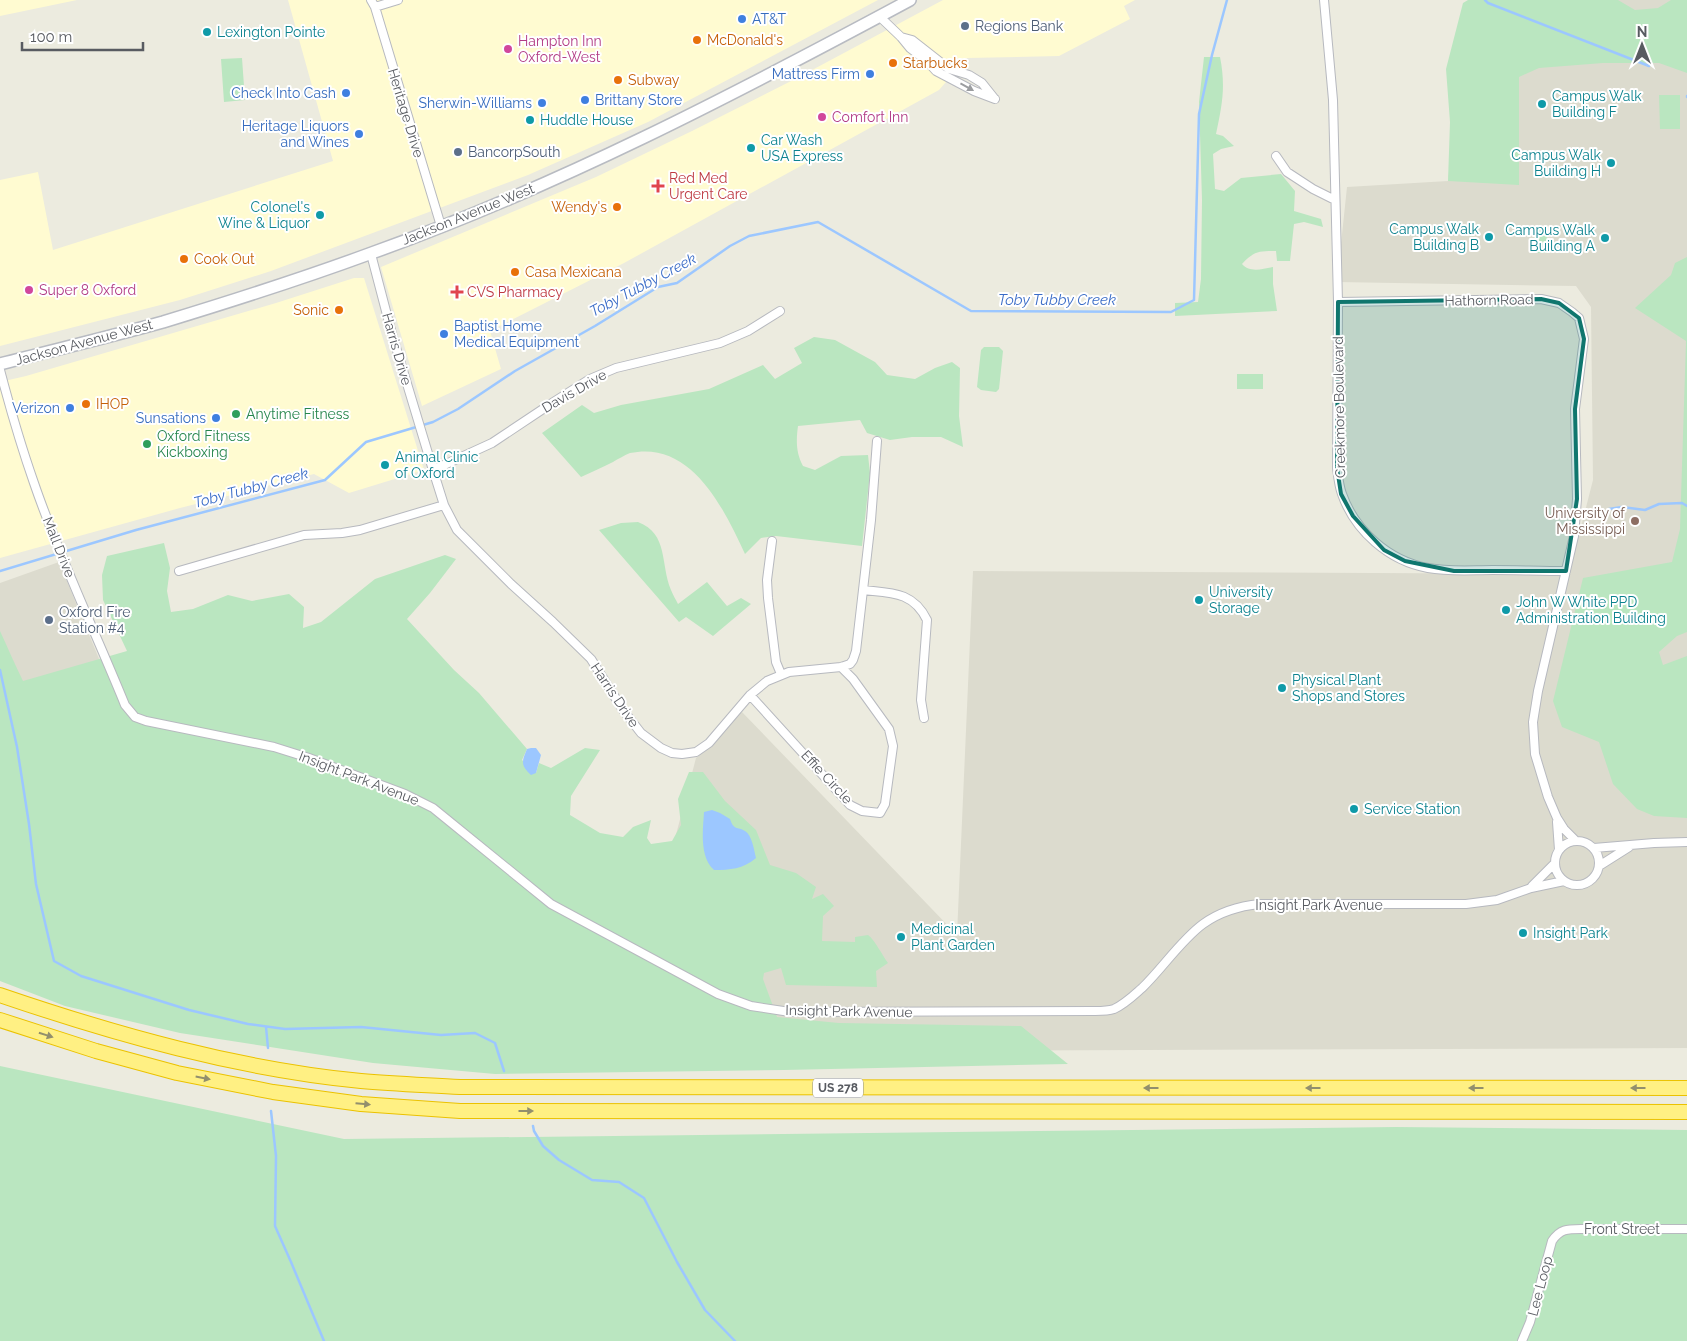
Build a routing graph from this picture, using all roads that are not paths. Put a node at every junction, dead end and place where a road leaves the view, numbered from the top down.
1 (398, 0) edge
2 (910, 0) edge
3 (1324, 0) edge
4 (373, 3) edge
5 (880, 16) junction
6 (901, 37) junction
7 (1276, 156) dead end
8 (1335, 200) junction
9 (441, 226) junction
10 (371, 254) junction
11 (1338, 302) junction
12 (780, 311) dead end
13 (0, 364) edge
14 (0, 370) edge
15 (877, 441) dead end
16 (433, 470) junction
17 (444, 504) junction
18 (772, 541) dead end
19 (179, 571) dead end
20 (1566, 571) junction
21 (863, 590) junction
22 (842, 667) junction
23 (782, 674) junction
24 (750, 695) junction
25 (135, 717) joint
26 (924, 718) dead end
27 (1556, 818) junction
28 (1576, 841) junction
29 (1687, 842) edge
30 (1630, 846) junction
31 (1594, 848) junction
32 (1559, 850) junction
33 (1555, 863) junction
34 (1599, 866) junction
35 (1564, 881) junction
36 (1530, 888) junction
37 (0, 995) edge
38 (0, 1020) edge
39 (1687, 1088) edge
40 (1687, 1112) edge
41 (1687, 1229) edge
42 (1557, 1232) joint
43 (1522, 1341) edge

1 - 4 street
2 - 5 main road, Jackson Avenue West
3 - 8 street
4 - 9 street, Heritage Drive
5 - 6 street
5 - 9 main road, Jackson Avenue West
6 -> 6 street
7 - 8 street
8 - 11 street
9 - 10 main road, Jackson Avenue West
10 - 13 main road, Jackson Avenue West
10 - 16 street, Harris Drive
11 - 20 street, Creekmore Boulevard
11 - 20 street, Hathorn Road
12 - 16 street, Davis Drive
14 - 25 street, Mall Drive
15 - 21 street
16 - 17 street, Harris Drive
17 - 19 street
17 - 24 street, Harris Drive
18 - 23 street
20 - 27 street, Hathorn Road
21 - 22 street
21 - 26 street
22 - 23 street, Harris Drive
22 - 24 street, Effie Circle
23 - 24 street, Harris Drive
25 - 36 street, Insight Park Avenue
27 - 28 street, Hathorn Road
27 - 32 street, Hathorn Road
28 - 31 street, Hathorn Road
28 - 32 street
29 - 30 street, Hathorn Road
30 - 31 street, Hathorn Road
30 - 34 street, Hathorn Road
31 - 34 street
32 - 33 street, Hathorn Road
33 - 35 street
33 - 36 street
34 - 35 street, Hathorn Road
35 - 36 street, Insight Park Avenue
39 -> 37 highway, US 278
38 -> 40 highway, US 278
41 - 42 street, Front Street
42 - 43 street, Lee Loop

